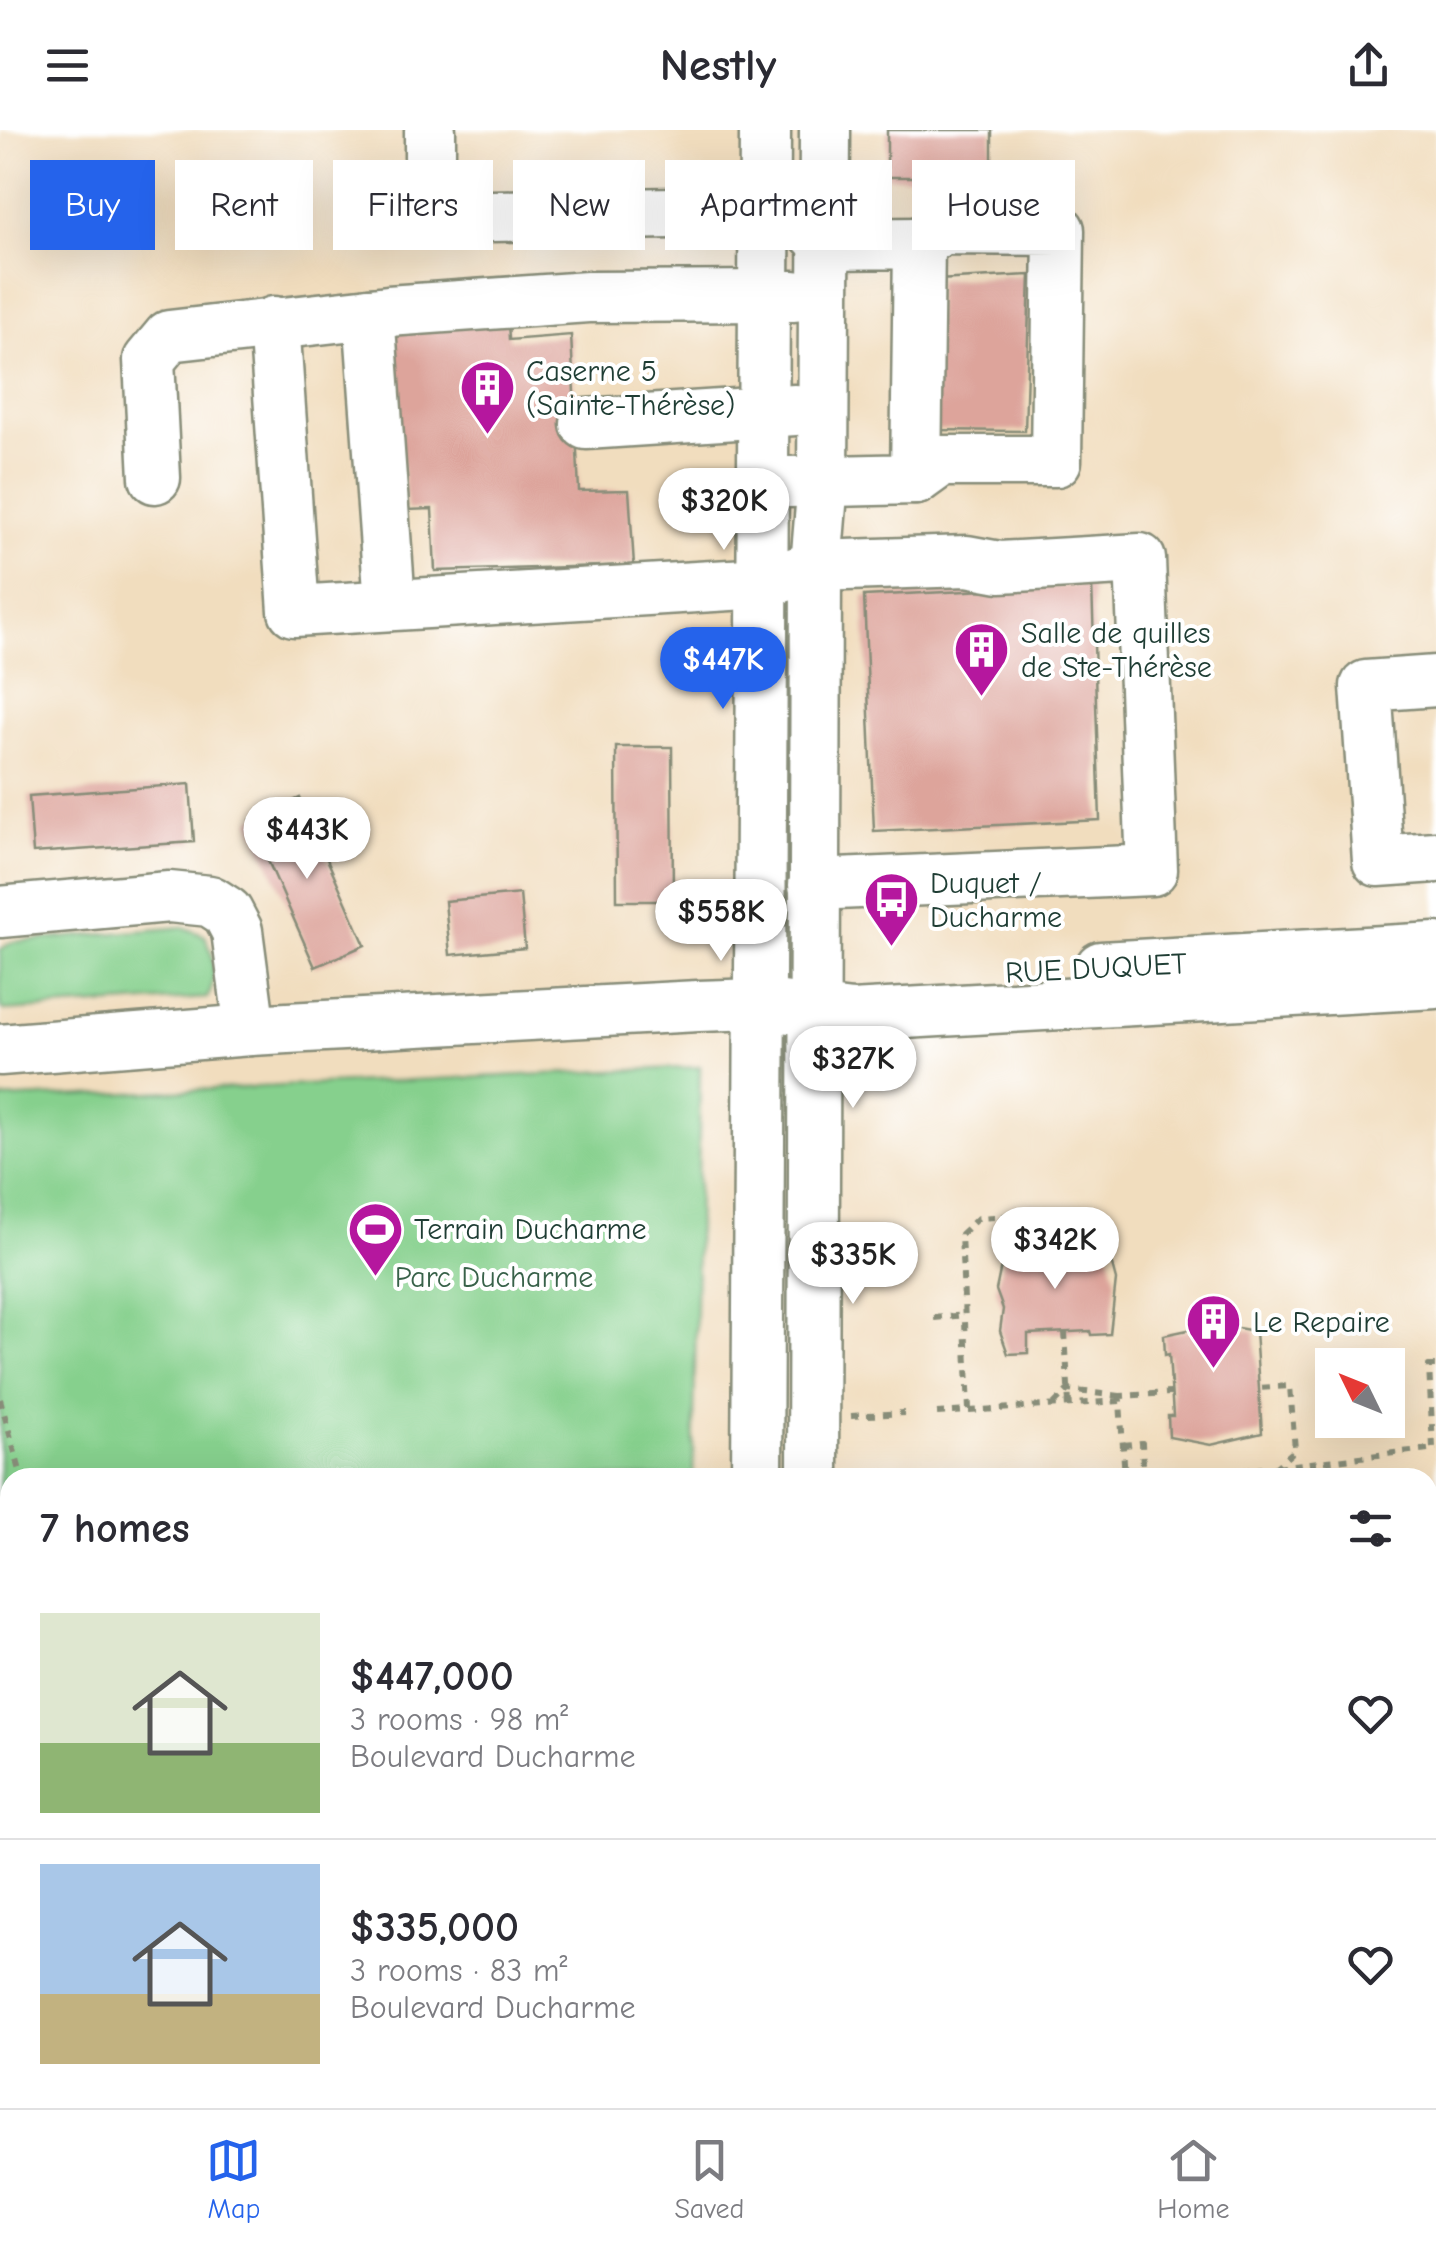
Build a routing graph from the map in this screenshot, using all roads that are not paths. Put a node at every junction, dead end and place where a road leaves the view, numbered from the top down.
1 (430, 130) edge
2 (765, 130) edge
3 (825, 130) edge
4 (765, 160) edge
5 (825, 160) edge
6 (665, 213) edge
7 (764, 250) edge
8 (824, 250) edge
9 (919, 250) edge
10 (1059, 250) edge
11 (763, 295) junction
12 (824, 296) junction
13 (370, 312) junction
14 (274, 322) junction
15 (822, 408) junction
16 (764, 411) junction
17 (586, 424) dead end
18 (155, 478) dead end
19 (916, 479) junction
20 (823, 481) junction
21 (764, 483) junction
22 (816, 566) junction
23 (764, 583) junction
24 (390, 603) junction
25 (1436, 681) edge
26 (1436, 857) edge
27 (814, 885) junction
28 (0, 912) edge
29 (1436, 948) edge
30 (1436, 984) edge
31 (813, 1001) junction
32 (759, 1004) junction
33 (250, 1030) junction
34 (0, 1050) edge
35 (758, 1468) edge
36 (813, 1468) edge

1 - 6 street
2 - 4 street
3 - 5 street
7 - 11 street
8 - 12 street
9 - 19 street
10 - 19 street
11 - 12 street
11 - 13 street
11 - 16 street
12 - 15 street
13 - 14 street
13 - 24 street
14 - 18 street
14 - 24 street
15 - 16 street
15 - 20 street
16 - 17 street
16 - 21 street
19 - 20 street
20 - 21 street
20 - 22 street
21 - 23 street
22 - 23 street
22 - 27 street
22 - 27 street
23 - 24 street
23 - 32 street
25 - 26 street
27 - 31 street
28 - 33 street
29 - 31 street, RUE DUQUET
30 - 31 street, RUE DUQUET
31 - 32 street, RUE DUQUET
31 - 36 street
32 - 33 street, RUE DUQUET
32 - 35 street
33 - 34 street, RUE DUQUET

